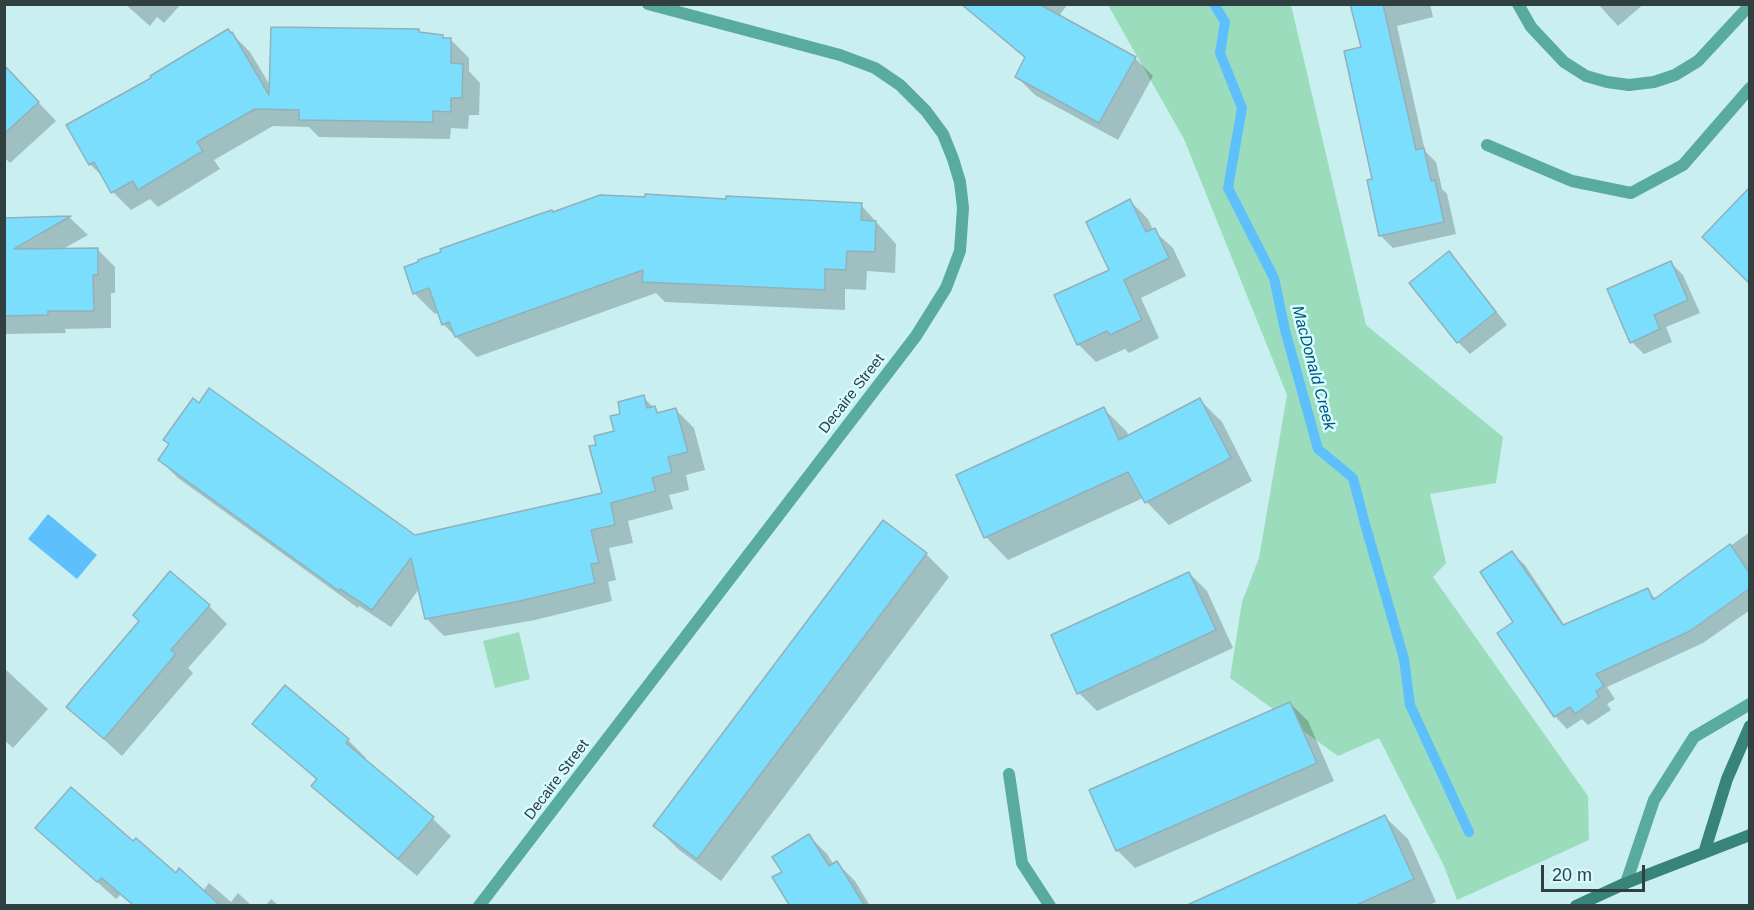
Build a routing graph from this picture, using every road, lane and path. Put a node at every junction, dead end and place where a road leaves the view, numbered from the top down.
1 (648, 4) edge
2 (1518, 4) edge
3 (1749, 5) edge
4 (1749, 88) edge
5 (1487, 145) dead end
6 (1749, 704) edge
7 (1749, 726) edge
8 (1009, 774) dead end
9 (1749, 836) edge
10 (1704, 853) junction
11 (1626, 883) junction
12 (479, 906) edge
13 (1050, 906) edge
14 (1576, 906) edge

1 - 12 street, Decaire Street
2 - 3 street
4 - 5 street
6 - 11 street
7 - 10 main road
8 - 13 street
9 - 10 main road
10 - 11 main road
11 - 14 main road

